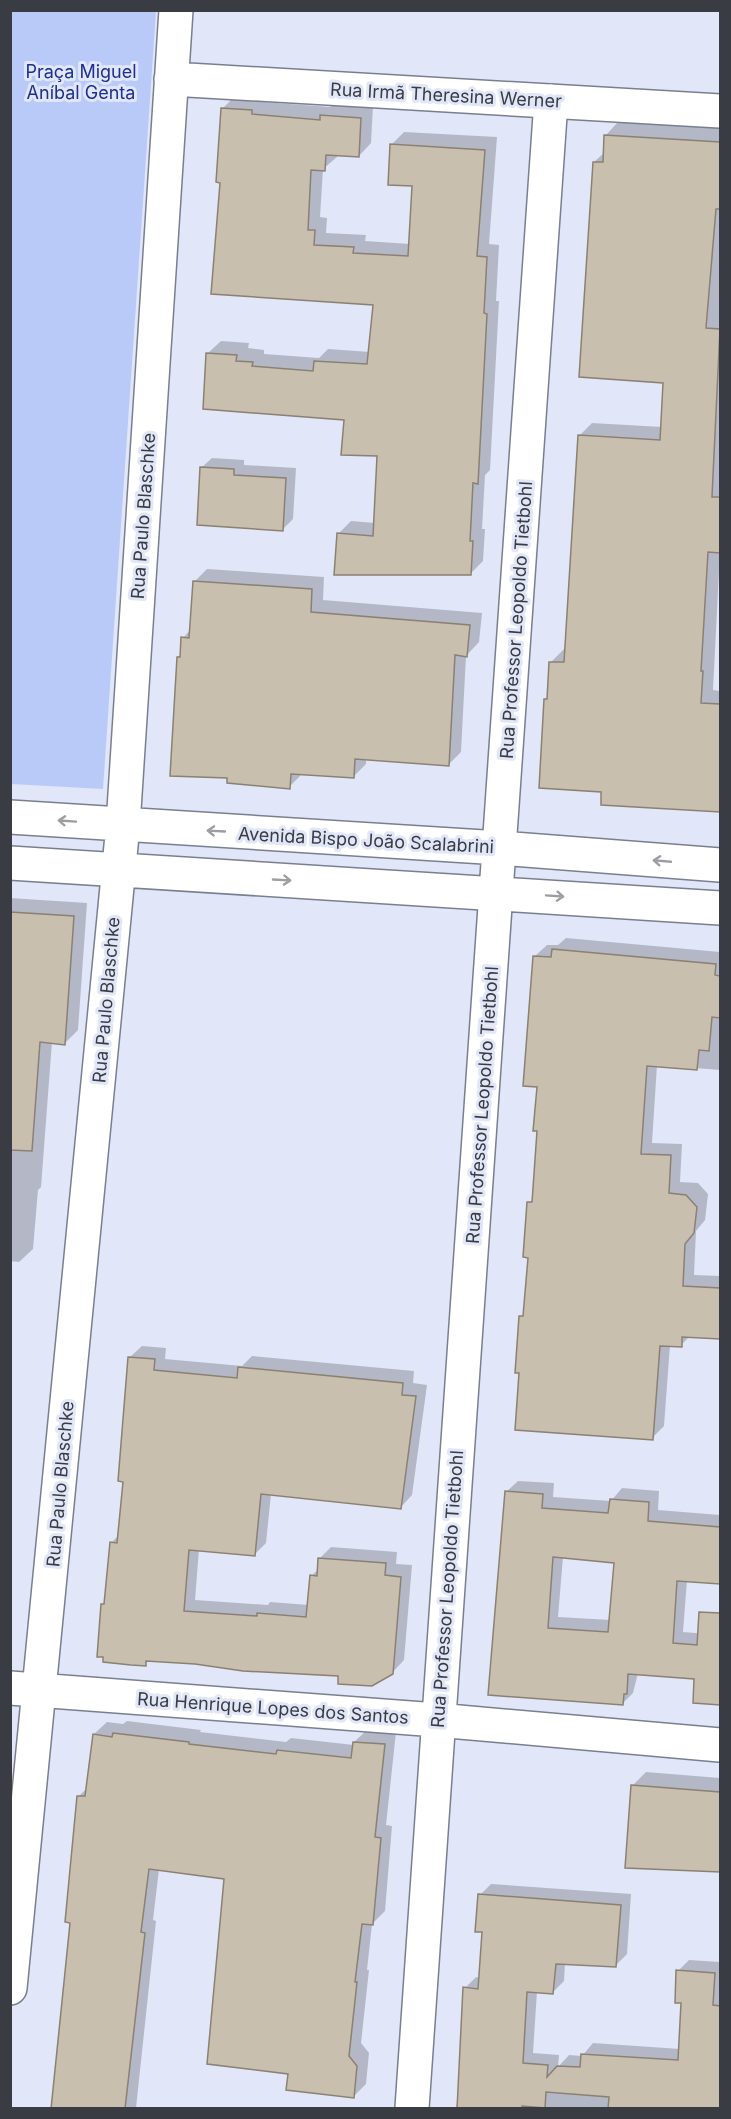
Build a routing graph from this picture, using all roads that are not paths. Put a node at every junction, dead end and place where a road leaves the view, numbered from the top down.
1 (176, 10) edge
2 (171, 79) junction
3 (551, 101) junction
4 (720, 111) edge
5 (10, 817) edge
6 (123, 825) junction
7 (500, 848) junction
8 (10, 862) edge
9 (720, 865) edge
10 (119, 871) junction
11 (497, 892) junction
12 (720, 908) edge
13 (25, 1689) edge
14 (437, 1720) junction
15 (720, 1745) edge
16 (10, 1988) edge
17 (412, 2109) edge

1 - 2 street, Rua Paulo Blaschke
2 - 3 street, Rua Irmã Theresina Werner
2 - 6 street, Rua Paulo Blaschke
3 - 4 street, Rua Irmã Theresina Werner
3 - 7 street, Rua Professor Leopoldo Tietbohl
6 -> 5 street, Avenida Bispo João Scalabrini
7 -> 6 street, Avenida Bispo João Scalabrini
6 - 10 street, Rua Paulo Blaschke
9 -> 7 street, Avenida Bispo João Scalabrini
7 - 11 street, Rua Professor Leopoldo Tietbohl
8 - 10 street
10 -> 11 street
10 - 13 street, Rua Paulo Blaschke
11 -> 12 street
11 - 14 street, Rua Professor Leopoldo Tietbohl
13 - 14 street, Rua Henrique Lopes dos Santos
13 - 16 street, Rua Paulo Blaschke
14 - 15 street, Rua Henrique Lopes dos Santos
14 - 17 street, Rua Professor Leopoldo Tietbohl

